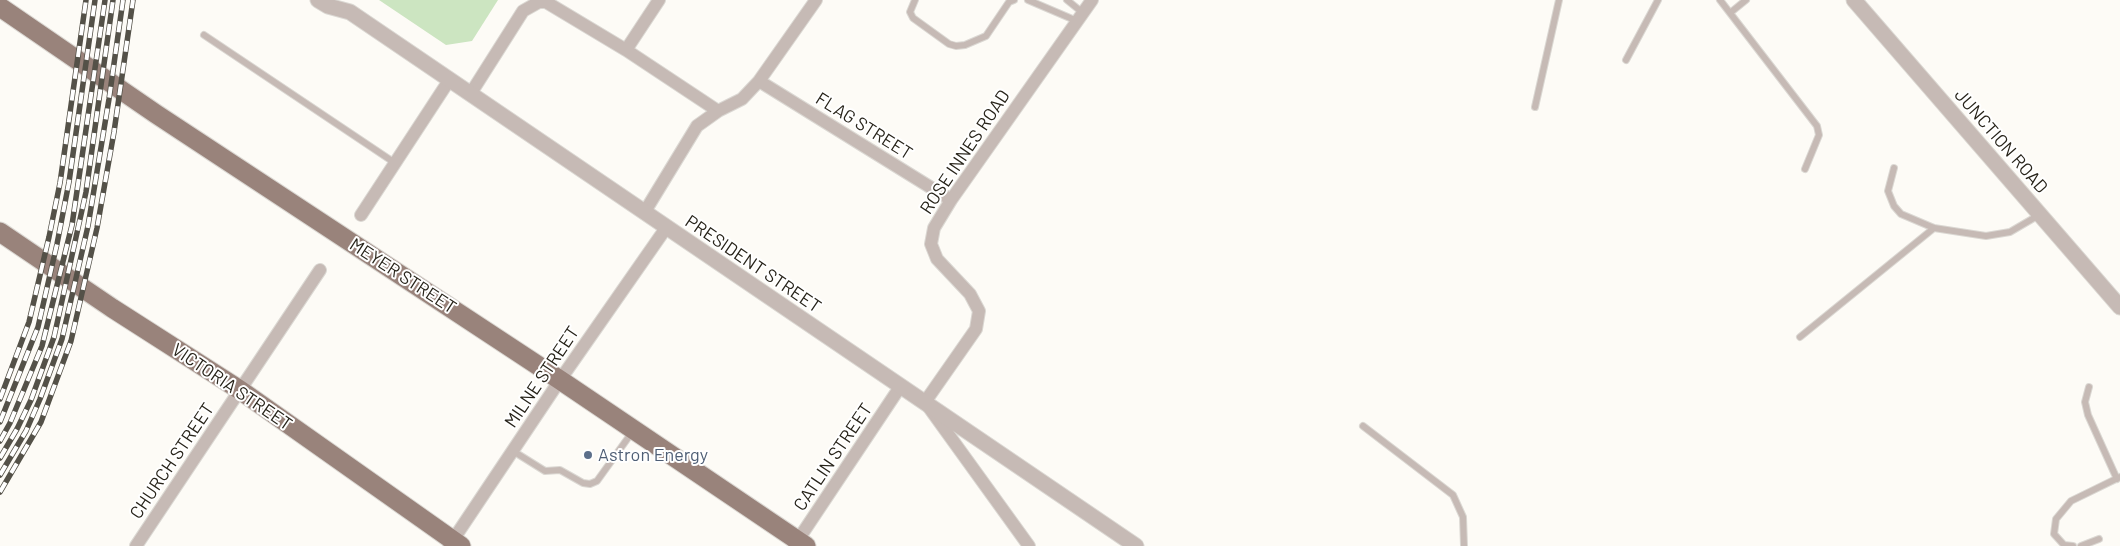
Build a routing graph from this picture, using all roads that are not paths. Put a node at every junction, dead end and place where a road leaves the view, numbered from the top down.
1 (318, 0) edge
2 (659, 0) edge
3 (915, 0) edge
4 (1014, 0) edge
5 (1028, 0) edge
6 (1067, 0) edge
7 (1092, 0) edge
8 (1559, 0) edge
9 (1658, 0) edge
10 (1720, 0) edge
11 (1746, 0) edge
12 (1854, 0) edge
13 (811, 2) edge
14 (346, 6) edge
15 (0, 7) edge
16 (1730, 13) junction
17 (1080, 17) junction
18 (204, 35) dead end
19 (626, 50) junction
20 (1626, 60) dead end
21 (450, 79) junction
22 (759, 81) junction
23 (471, 93) junction
24 (1535, 107) dead end
25 (718, 111) junction
26 (395, 163) junction
27 (1894, 168) dead end
28 (1805, 169) dead end
29 (951, 200) junction
30 (644, 213) junction
31 (2040, 214) junction
32 (361, 215) dead end
33 (666, 228) junction
34 (1934, 228) junction
35 (0, 232) edge
36 (320, 270) dead end
37 (2120, 307) edge
38 (1800, 337) dead end
39 (560, 380) junction
40 (900, 386) junction
41 (2089, 387) dead end
42 (240, 390) junction
43 (925, 402) junction
44 (1363, 426) dead end
45 (634, 430) junction
46 (513, 451) junction
47 (2118, 478) edge
48 (2099, 539) dead end
49 (454, 544) edge
50 (799, 544) edge
51 (139, 545) edge
52 (1028, 546) edge
53 (1136, 546) edge
54 (1464, 546) edge
55 (2073, 546) edge
56 (2081, 546) edge

1 - 14 street, PRESIDENT STREET
2 - 19 street
3 - 4 lane
5 - 17 lane
6 - 17 lane
7 - 17 street, ROSE INNES ROAD
8 - 24 lane
9 - 20 lane
10 - 16 lane
11 - 16 lane
12 - 31 street, JUNCTION ROAD
13 - 22 street
14 - 21 street, PRESIDENT STREET
15 - 39 main road, MEYER STREET
16 - 28 lane
17 - 29 street, ROSE INNES ROAD
18 - 26 lane
19 - 23 street
19 - 25 street
21 - 23 street, PRESIDENT STREET
21 - 26 street
22 - 25 street
22 - 29 street, FLAG STREET
23 - 30 street, PRESIDENT STREET
25 - 30 street
26 - 32 street
27 - 34 lane
29 - 43 street, ROSE INNES ROAD
30 - 33 street, PRESIDENT STREET
31 - 34 lane
31 - 37 street, JUNCTION ROAD
33 - 39 street, MILNE STREET
33 - 40 street, PRESIDENT STREET
34 - 38 lane
35 - 42 main road, VICTORIA STREET
36 - 42 street, CHURCH STREET
39 - 45 main road, MEYER STREET
39 - 46 street, MILNE STREET
40 - 43 street, PRESIDENT STREET
40 - 50 street, CATLIN STREET
41 - 47 lane
42 - 49 main road, VICTORIA STREET
42 - 51 street, CHURCH STREET
43 - 52 street
43 - 53 street, PRESIDENT STREET
44 - 54 lane
45 - 46 lane
45 - 50 main road, MEYER STREET
46 - 49 street, MILNE STREET
47 - 55 lane
48 - 56 lane

